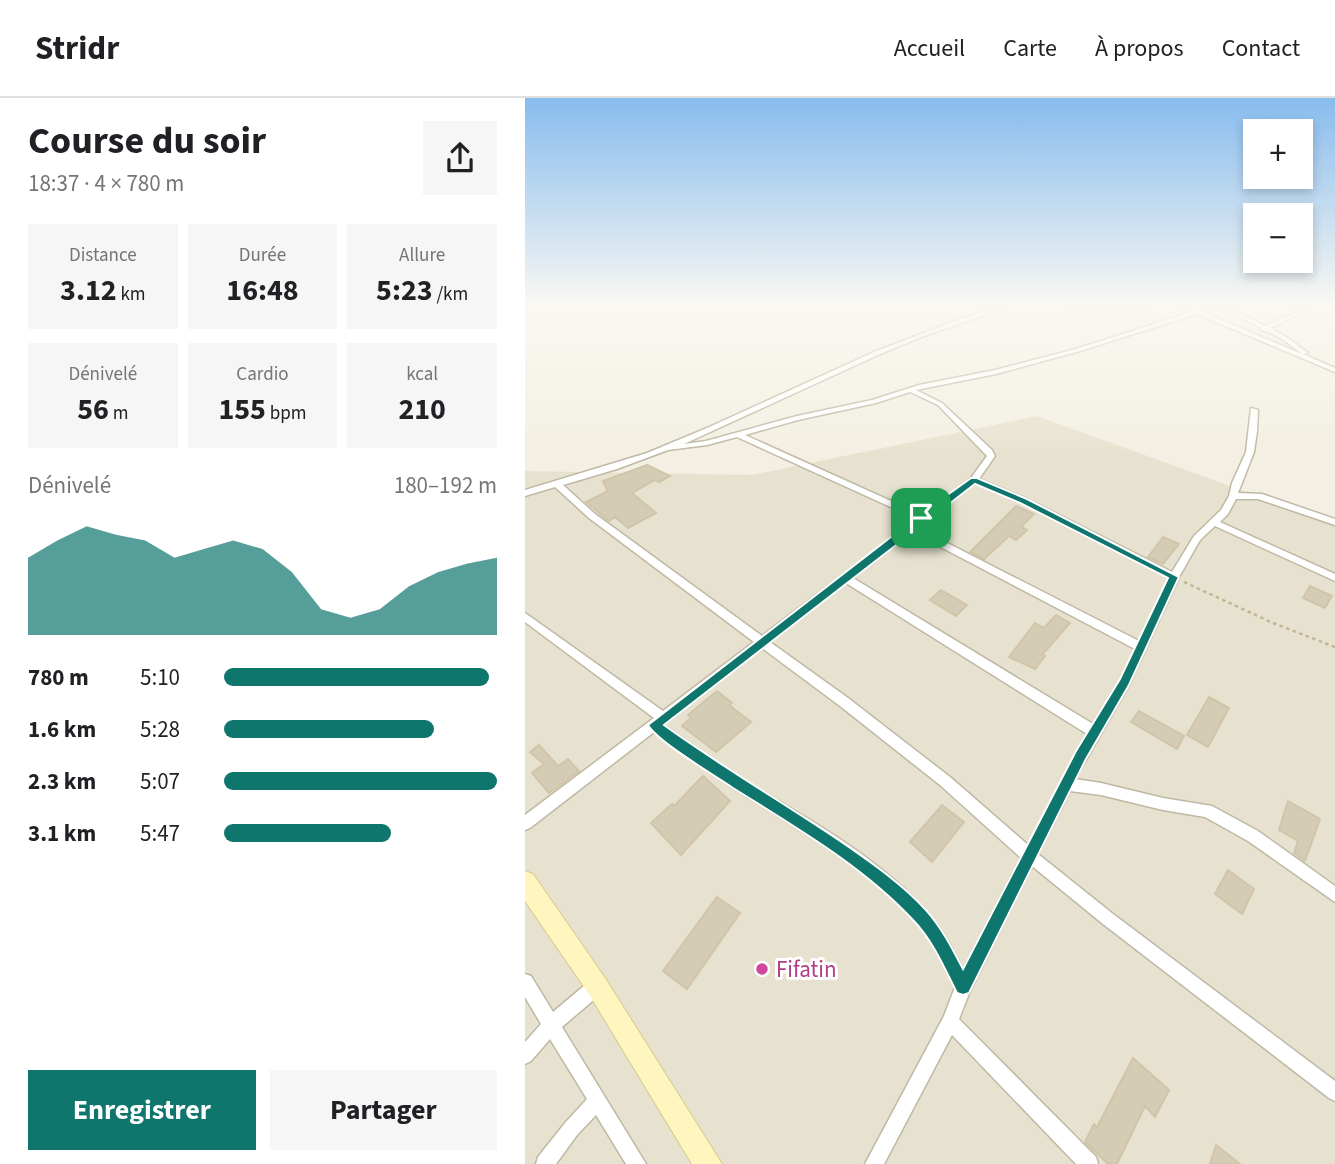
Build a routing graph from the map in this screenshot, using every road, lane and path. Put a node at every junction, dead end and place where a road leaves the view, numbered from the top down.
1 (870, 357) edge
2 (1053, 357) edge
3 (1304, 357) edge
4 (1310, 357) edge
5 (1319, 363) junction
6 (1335, 370) edge
7 (910, 390) junction
8 (1255, 410) dead end
9 (739, 435) junction
10 (668, 448) junction
11 (974, 480) junction
12 (557, 484) junction
13 (525, 493) edge
14 (1233, 496) junction
15 (921, 518) junction
16 (1335, 522) edge
17 (1215, 523) junction
18 (911, 528) junction
19 (1174, 577) junction
20 (846, 578) junction
21 (1335, 578) edge
22 (525, 617) edge
23 (761, 642) junction
24 (1140, 647) junction
25 (1335, 647) edge
26 (659, 721) junction
27 (1094, 732) junction
28 (1066, 784) junction
29 (525, 823) edge
30 (1031, 856) junction
31 (525, 882) edge
32 (1335, 895) edge
33 (525, 982) edge
34 (597, 986) junction
35 (963, 986) junction
36 (950, 1021) junction
37 (551, 1025) junction
38 (525, 1055) edge
39 (1335, 1092) edge
40 (598, 1100) junction
41 (545, 1164) edge
42 (637, 1164) edge
43 (708, 1164) edge
44 (874, 1164) edge
45 (1089, 1164) edge

1 - 10 street
2 - 7 street
3 - 5 street
4 - 5 street
5 - 6 street
7 - 9 street
7 - 11 street
8 - 14 street
9 - 10 street
9 - 15 street
10 - 12 street
11 - 15 street
11 - 19 street
12 - 13 street
12 - 23 street
14 - 16 street
14 - 17 street
15 - 18 street
17 - 19 street
17 - 21 street
18 - 20 street
18 - 24 street
19 - 24 street
19 - 25 path
20 - 23 street
20 - 27 street
22 - 26 street
23 - 26 street
23 - 30 street
24 - 27 street
26 - 29 street
26 - 35 street
27 - 28 street
28 - 30 street
28 - 32 street
30 - 35 street
30 - 39 street
31 - 34 main road
33 - 37 street
34 - 37 street
34 - 43 main road
35 - 36 street
36 - 44 street
36 - 45 street
37 - 38 street
37 - 40 street
40 - 41 street
40 - 42 street

